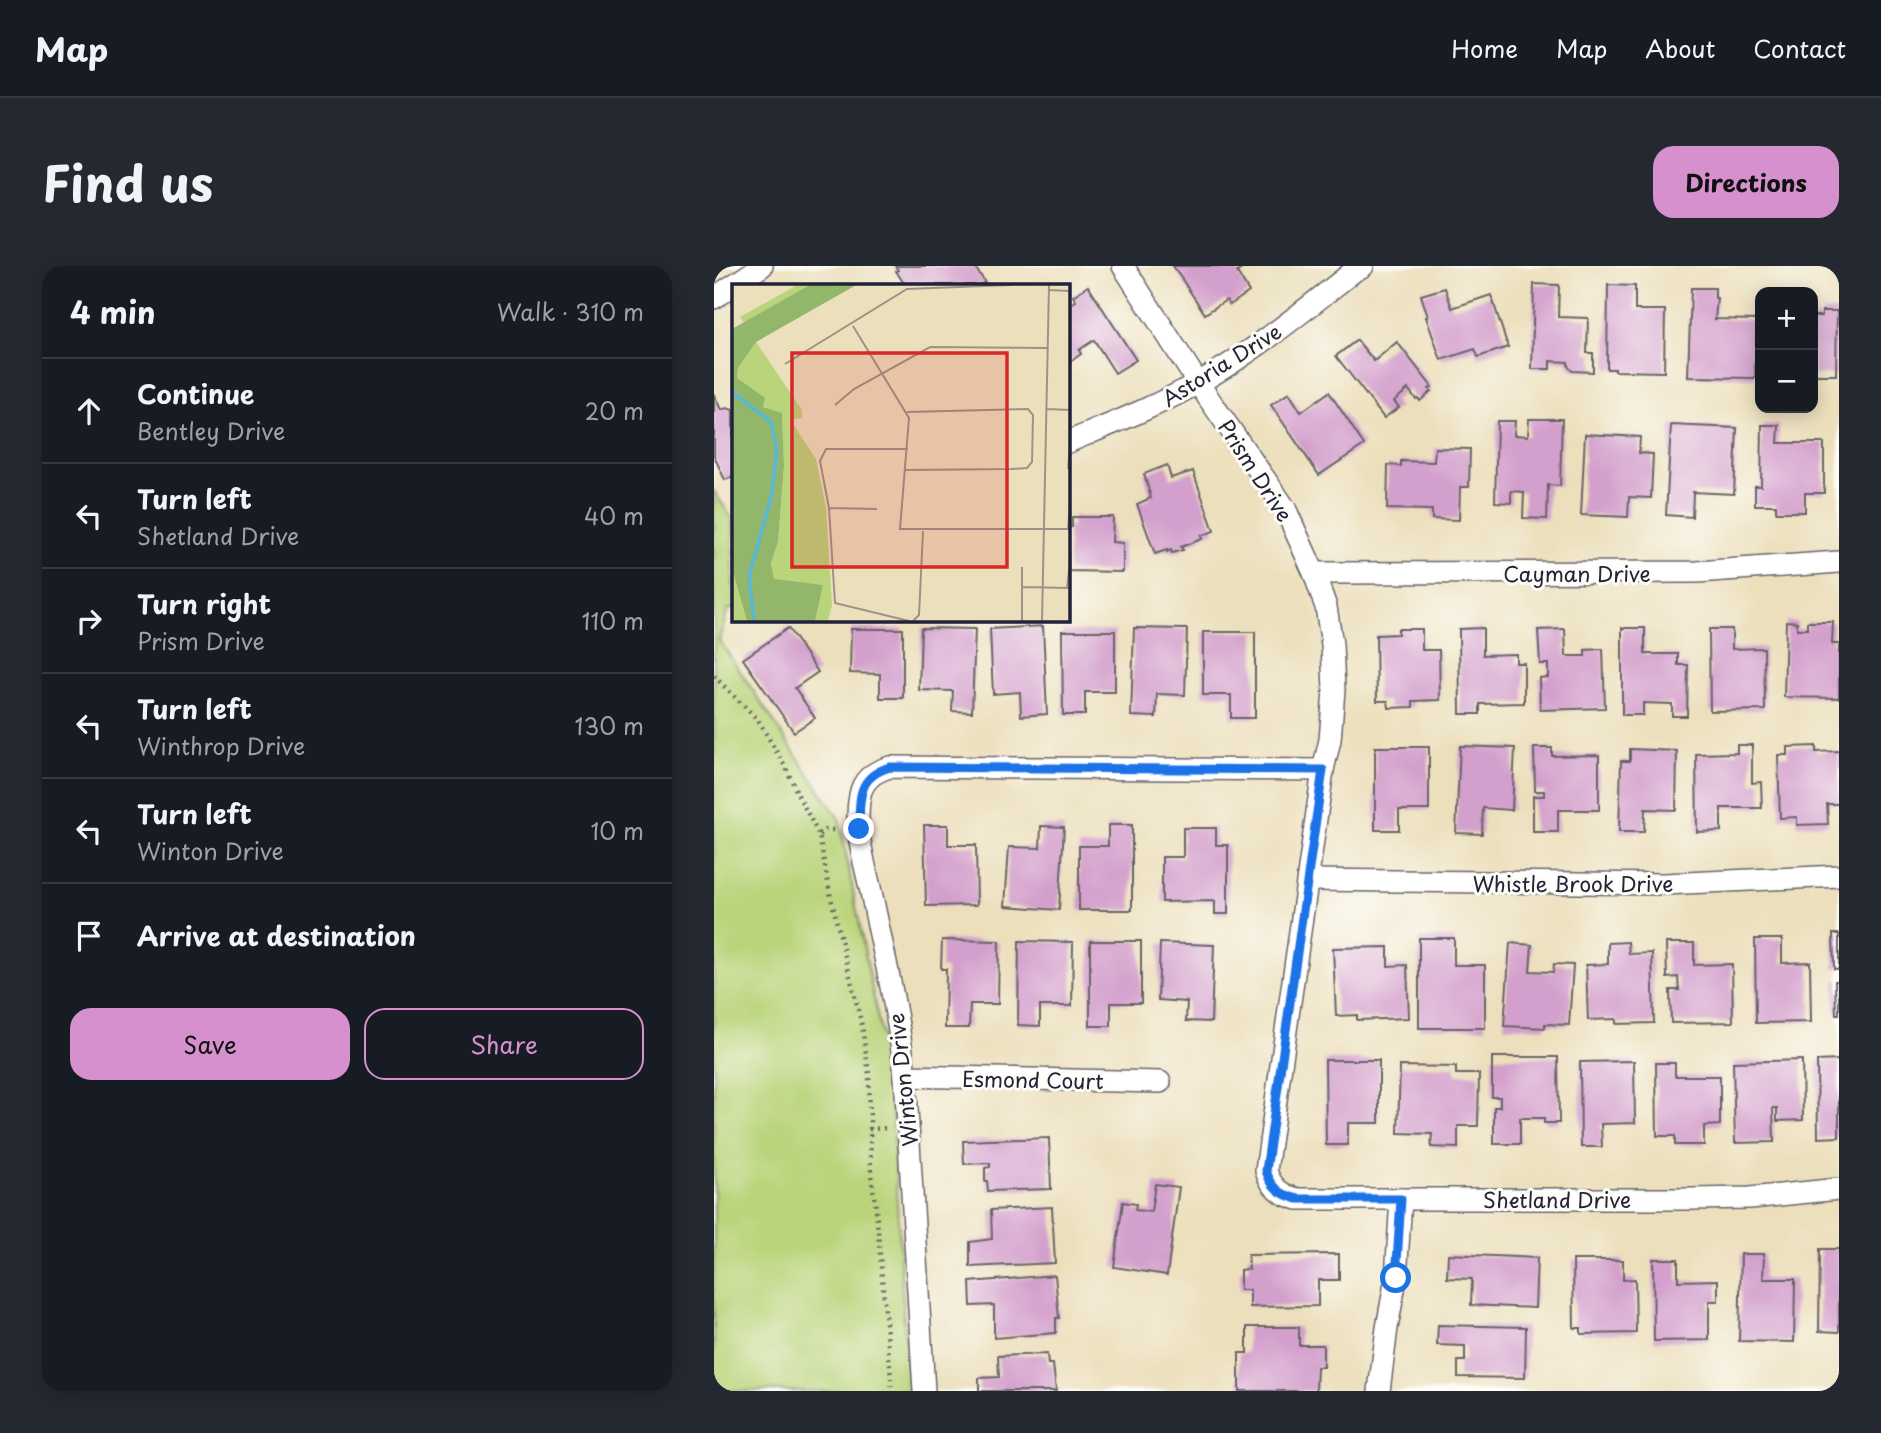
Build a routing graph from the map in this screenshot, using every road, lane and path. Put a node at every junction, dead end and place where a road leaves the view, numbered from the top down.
1 (762, 266) edge
2 (1123, 266) edge
3 (1363, 266) edge
4 (735, 284) edge
5 (732, 286) edge
6 (714, 298) edge
7 (1198, 383) junction
8 (1069, 442) edge
9 (1839, 562) edge
10 (1314, 573) junction
11 (714, 676) edge
12 (1323, 770) junction
13 (1839, 876) edge
14 (1308, 880) junction
15 (905, 1076) junction
16 (1160, 1082) dead end
17 (1839, 1189) edge
18 (1277, 1191) joint
19 (1401, 1199) junction
20 (891, 1391) edge
21 (924, 1391) edge
22 (1379, 1391) edge

1 - 4 street
2 - 7 street, Prism Drive
3 - 7 street, Astoria Drive
5 - 6 street
7 - 8 street, Astoria Drive
7 - 10 street, Prism Drive
9 - 10 street, Cayman Drive
10 - 12 street, Prism Drive
11 - 20 path
12 - 14 street, Prism Drive
12 - 15 street, Winton Drive
13 - 14 street, Whistle Brook Drive
14 - 18 street, Prism Drive
15 - 16 street, Esmond Court
15 - 21 street, Winton Drive
17 - 19 street, Shetland Drive
18 - 19 street, Shetland Drive
19 - 22 street

